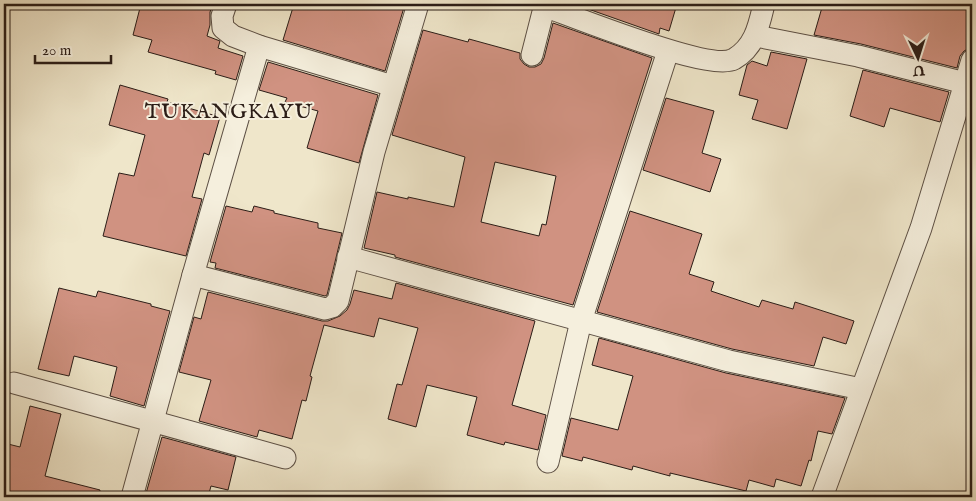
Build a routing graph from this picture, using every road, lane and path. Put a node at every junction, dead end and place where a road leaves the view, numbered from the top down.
1 (226, 4) edge
2 (418, 4) edge
3 (764, 4) edge
4 (545, 5) edge
5 (756, 36) junction
6 (259, 46) junction
7 (668, 51) junction
8 (532, 55) dead end
9 (972, 60) edge
10 (965, 83) junction
11 (393, 86) junction
12 (348, 257) junction
13 (193, 275) junction
14 (581, 321) junction
15 (14, 382) dead end
16 (862, 389) junction
17 (152, 422) junction
18 (285, 458) dead end
19 (548, 462) dead end
20 (132, 497) edge
21 (822, 497) edge

1 - 6 street
2 - 11 street
3 - 5 street
4 - 7 street
4 - 8 street
5 - 7 street
5 - 10 street
6 - 11 street
6 - 13 street
7 - 14 street
9 - 10 street
10 - 16 street
11 - 12 street
12 - 13 street
12 - 14 street
13 - 17 street
14 - 16 street
14 - 19 street
15 - 17 street
16 - 21 street
17 - 18 street
17 - 20 street

